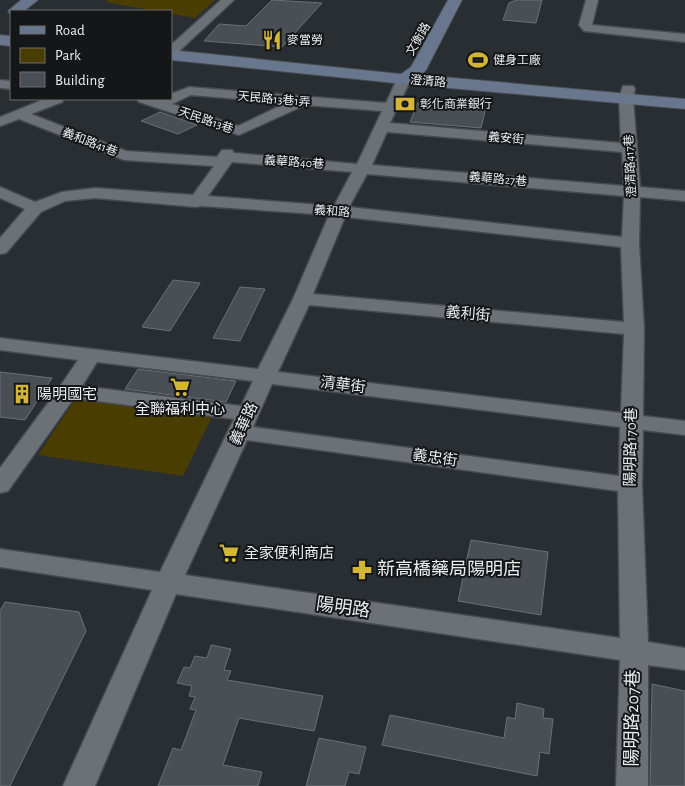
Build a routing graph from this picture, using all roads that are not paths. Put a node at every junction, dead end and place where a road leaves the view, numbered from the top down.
1 (31, 0) edge
2 (228, 0) edge
3 (440, 0) edge
4 (455, 0) edge
5 (592, 0) edge
6 (16, 10) edge
7 (685, 38) edge
8 (172, 51) edge
9 (408, 66) junction
10 (627, 94) junction
11 (685, 94) edge
12 (172, 99) edge
13 (55, 100) edge
14 (147, 100) edge
15 (169, 100) edge
16 (302, 101) junction
17 (160, 104) junction
18 (685, 104) edge
19 (390, 108) junction
20 (14, 110) junction
21 (0, 122) edge
22 (382, 127) junction
23 (240, 131) junction
24 (629, 148) junction
25 (225, 160) junction
26 (363, 167) junction
27 (0, 192) edge
28 (632, 192) junction
29 (685, 196) edge
30 (196, 202) junction
31 (35, 208) junction
32 (339, 211) junction
33 (630, 243) junction
34 (0, 249) edge
35 (302, 299) junction
36 (634, 330) junction
37 (0, 344) edge
38 (91, 355) junction
39 (266, 376) junction
40 (68, 391) junction
41 (631, 422) junction
42 (245, 423) junction
43 (685, 428) edge
44 (0, 485) edge
45 (630, 485) junction
46 (0, 558) edge
47 (168, 583) junction
48 (634, 651) junction
49 (685, 659) edge
50 (79, 786) edge
51 (632, 786) edge

1 - 6 main road
2 - 8 street
3 - 9 main road, 文衡路
4 - 9 main road, 文衡路
5 - 7 street
8 - 9 main road, 澄清路
9 - 10 main road, 澄清路
9 - 19 street, 義華路
10 - 11 main road, 澄清路
10 - 18 main road, 澄清路
10 - 24 street, 澄清路417巷
12 - 16 street, 天民路13巷1弄
13 - 20 street
14 - 17 street, 天民路13巷
15 - 17 street, 天民路13巷1弄
16 - 19 street, 天民路13巷1弄
16 - 23 street
17 - 23 street, 天民路13巷
19 - 22 street, 義華路
20 - 21 street
20 - 25 street, 義和路41巷
22 - 24 street, 義安街
22 - 26 street, 義華路
23 - 25 street
24 - 28 street, 澄清路417巷
25 - 26 street, 義華路40巷
25 - 30 street
26 - 28 street, 義華路27巷
26 - 32 street, 義華路
27 - 31 street
28 - 29 street, 義華路27巷
28 - 33 street, 澄清路417巷
30 - 31 street, 義和路
30 - 32 street, 義和路
31 - 34 street
32 - 33 street, 義和路
32 - 35 street, 義華路
33 - 36 street, 陽明路170巷
35 - 36 street, 義利街
35 - 39 street, 義華路
36 - 41 street, 陽明路170巷
37 - 38 street, 清華街
38 - 39 street, 清華街
38 - 40 street
39 - 41 street, 清華街
39 - 42 street, 義華路
40 - 42 street, 義忠街
40 - 44 street
41 - 43 street, 清華街
41 - 45 street, 陽明路170巷
42 - 45 street, 義忠街
42 - 47 street, 義華路
45 - 48 street, 陽明路170巷
46 - 47 street, 陽明路
47 - 48 street, 陽明路
47 - 50 street, 義華路
48 - 49 street, 陽明路
48 - 51 street, 陽明路207巷

